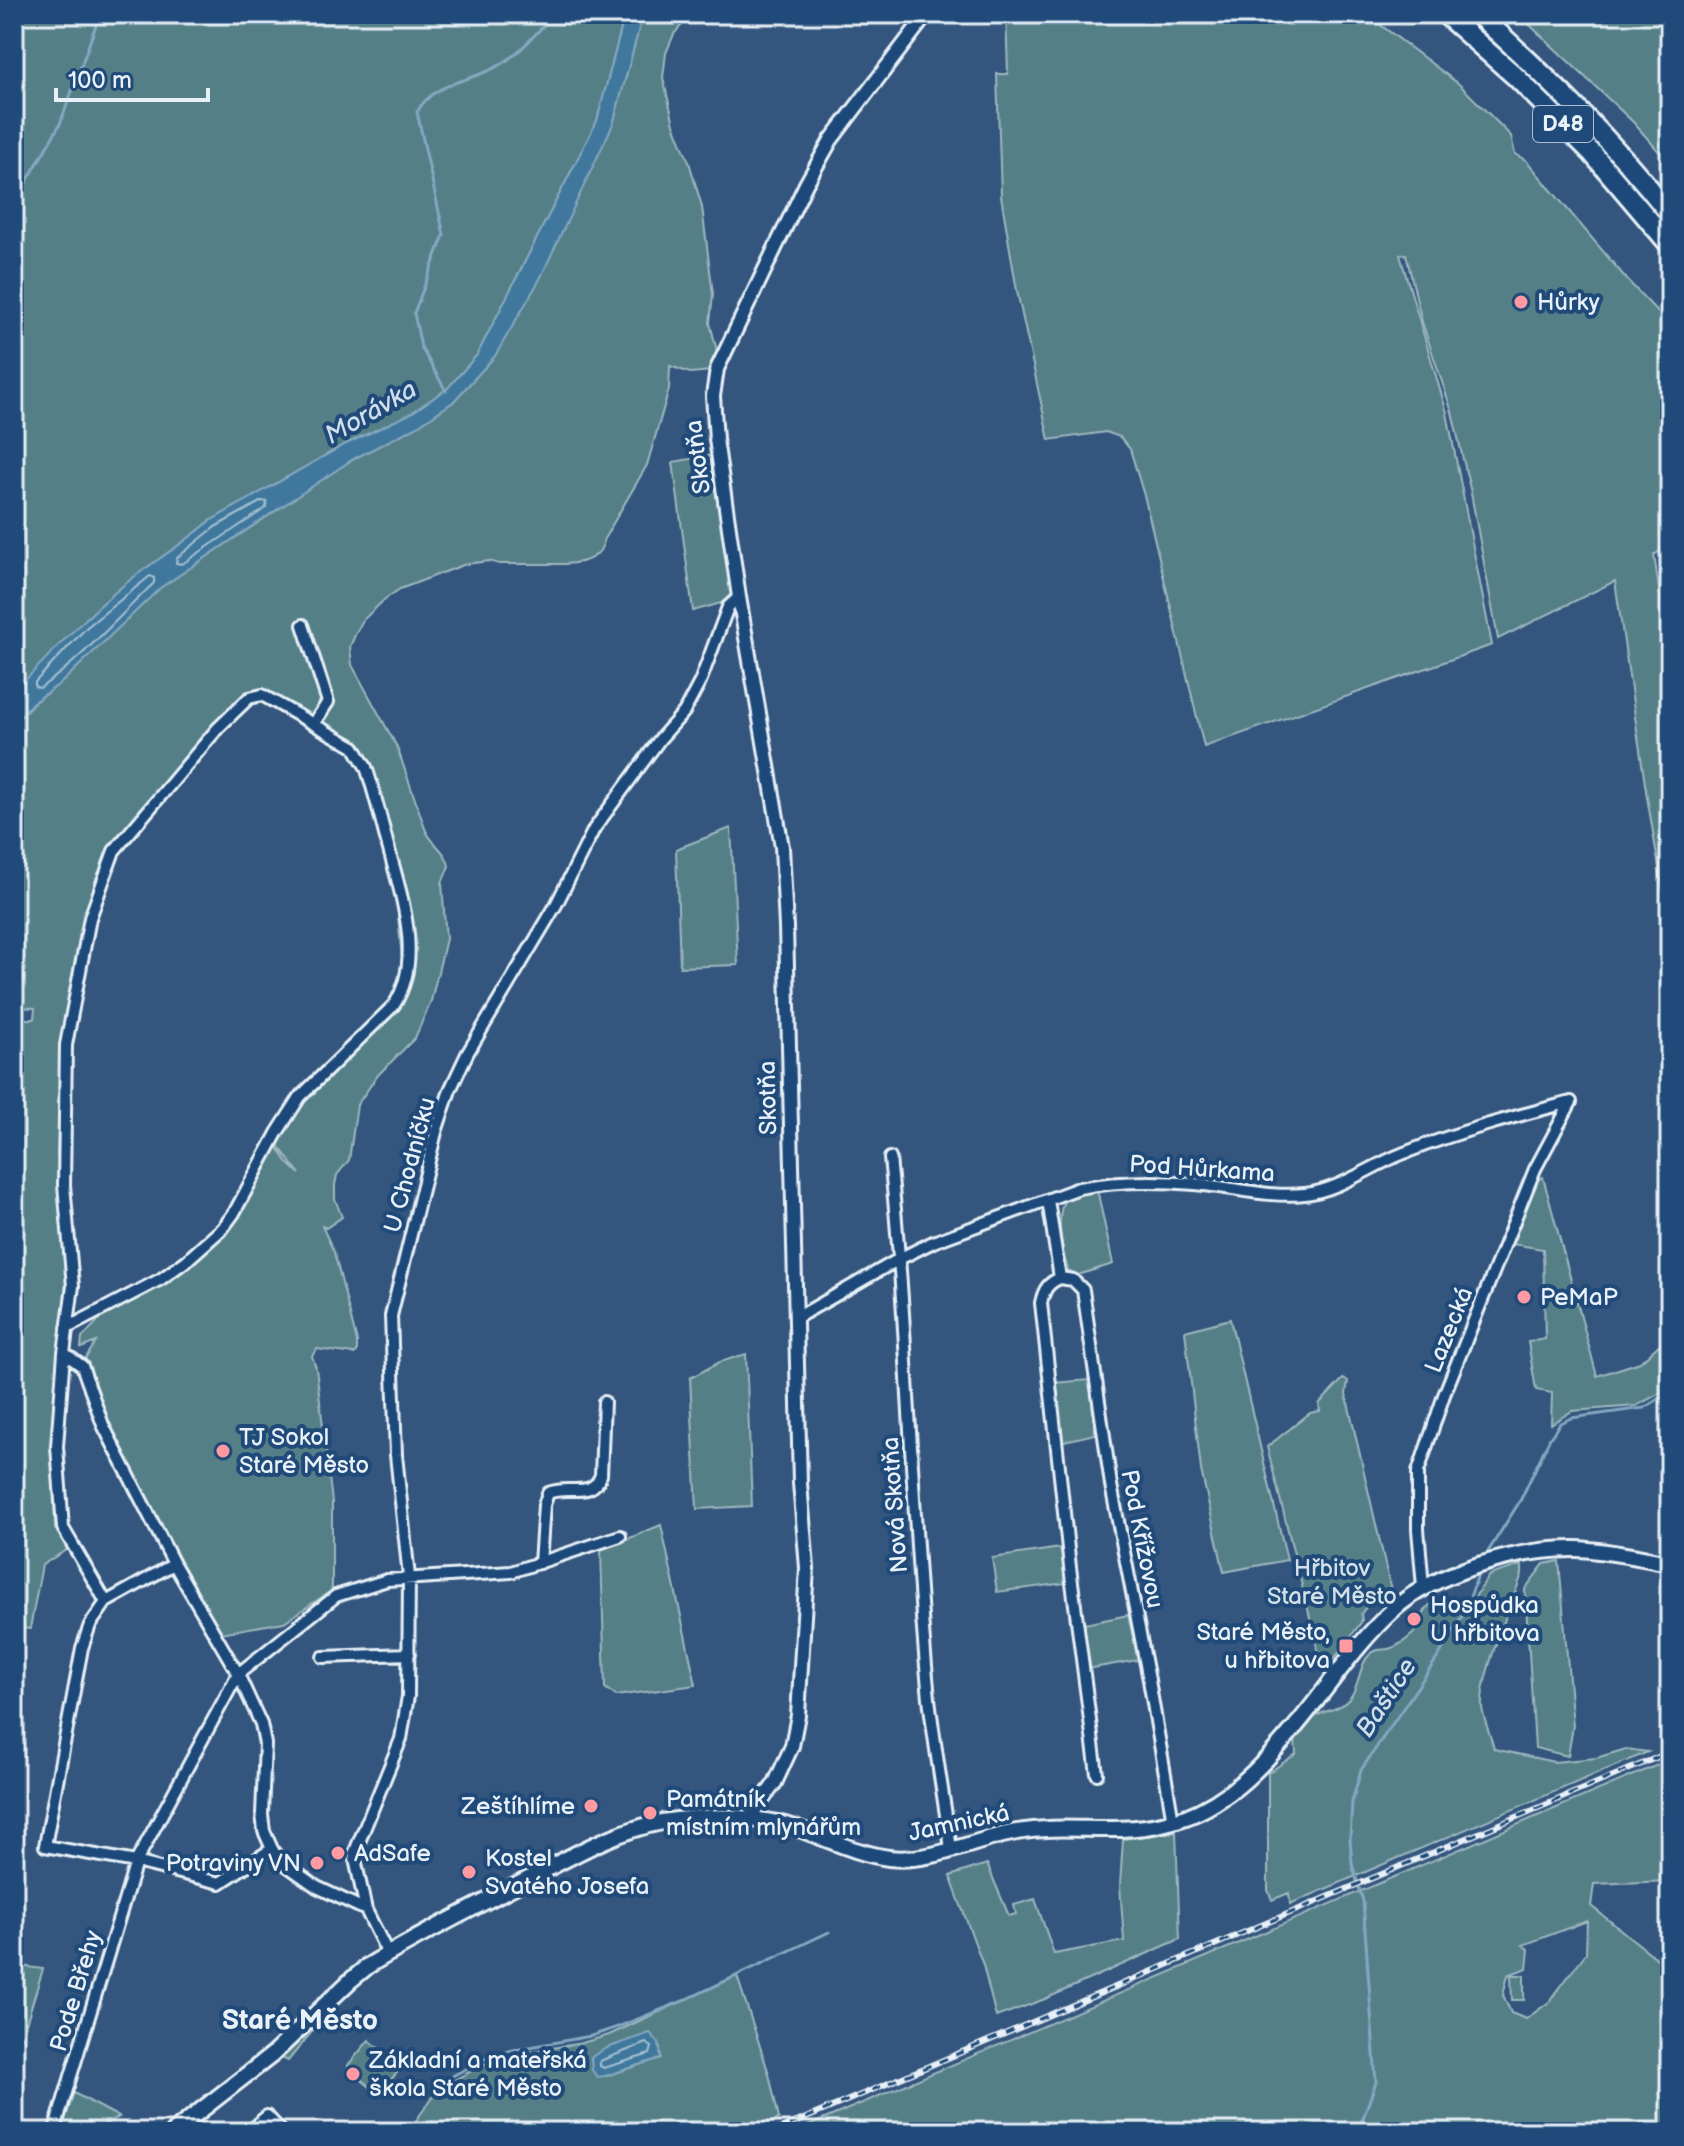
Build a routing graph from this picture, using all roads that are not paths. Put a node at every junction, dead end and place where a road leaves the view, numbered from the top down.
1 (927, 14) edge
2 (1445, 14) edge
3 (1478, 14) edge
4 (1670, 214) edge
5 (1670, 245) edge
6 (739, 597) junction
7 (303, 625) dead end
8 (314, 723) junction
9 (1571, 1102) joint
10 (890, 1158) dead end
11 (1048, 1200) junction
12 (901, 1258) junction
13 (1060, 1278) junction
14 (796, 1318) junction
15 (67, 1328) junction
16 (64, 1353) junction
17 (604, 1402) dead end
18 (620, 1536) dead end
19 (540, 1563) junction
20 (1670, 1563) edge
21 (174, 1564) junction
22 (409, 1577) junction
23 (1423, 1587) junction
24 (106, 1602) junction
25 (409, 1654) junction
26 (323, 1657) dead end
27 (238, 1674) junction
28 (1097, 1774) dead end
29 (749, 1818) junction
30 (1173, 1821) junction
31 (272, 1849) junction
32 (951, 1849) junction
33 (136, 1862) junction
34 (366, 1910) junction
35 (388, 1954) junction
36 (175, 2130) edge
37 (54, 2132) edge
38 (196, 2132) edge
39 (248, 2132) edge
40 (282, 2132) edge

1 - 6 street, Skotňa
2 - 5 highway, D48
3 - 4 highway, D48
6 - 14 street, Skotňa
6 - 22 street, U Chodníčku
7 - 8 street
8 - 15 street
8 - 15 street
9 - 11 street, Pod Hůrkama
9 - 23 street, Lazecká
10 - 12 street, Nová Skotňa
11 - 12 street, Pod Hůrkama
11 - 13 street
12 - 14 street, Pod Hůrkama
12 - 32 street, Nová Skotňa
13 - 28 street
13 - 30 street, Pod Křížovou
14 - 29 street, Skotňa
15 - 16 street
16 - 21 street
16 - 24 street
17 - 19 street
18 - 19 street
19 - 22 street
20 - 23 main road, Jamnická
21 - 24 street
21 - 27 street
22 - 25 street, U Chodníčku
22 - 27 street
23 - 30 main road, Jamnická
24 - 33 street
25 - 26 street
25 - 34 street, U Chodníčku
27 - 31 street
27 - 33 street, Pode Břehy
29 - 32 main road, Jamnická
29 - 35 main road, Jamnická
30 - 32 main road, Jamnická
31 - 33 street
31 - 34 street
33 - 37 street, Pode Břehy
34 - 35 street
35 - 36 main road, Jamnická
36 - 38 street
39 - 40 street

